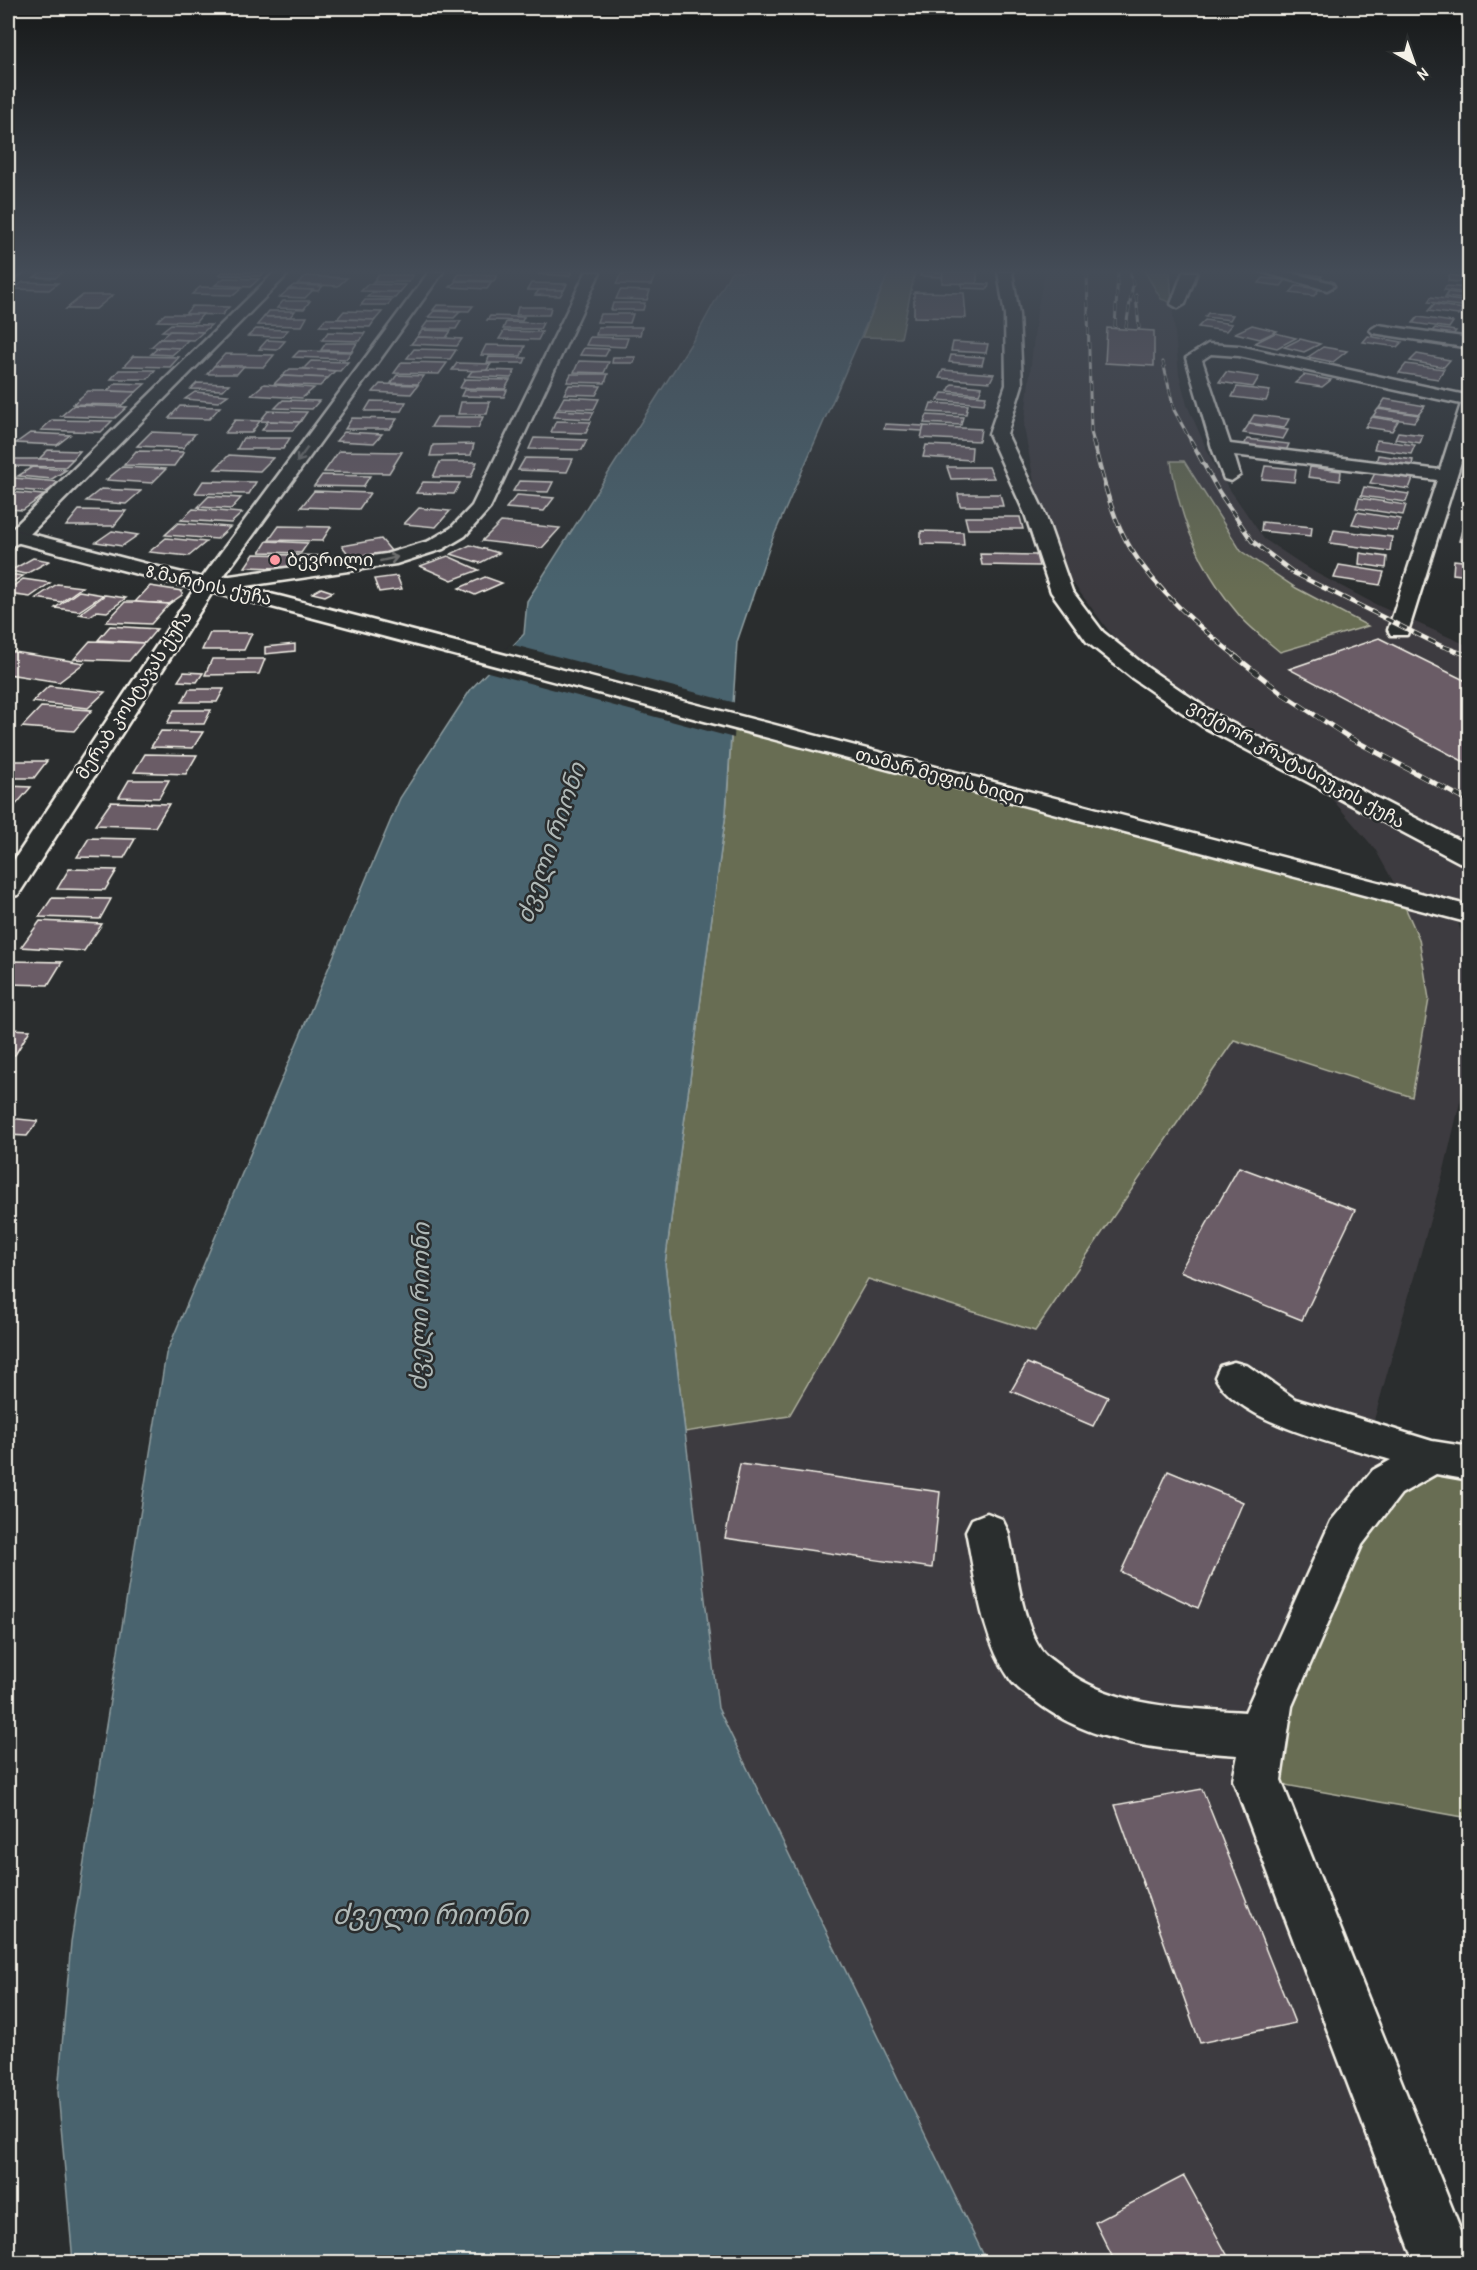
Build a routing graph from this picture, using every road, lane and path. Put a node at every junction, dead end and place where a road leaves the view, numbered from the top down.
1 (174, 378) edge
2 (358, 378) edge
3 (542, 378) edge
4 (1014, 378) edge
5 (1200, 378) edge
6 (1361, 378) edge
7 (1470, 402) edge
8 (1221, 448) junction
9 (1231, 475) dead end
10 (1447, 476) junction
11 (11, 537) edge
12 (283, 576) junction
13 (206, 586) junction
14 (276, 601) junction
15 (1399, 630) dead end
16 (411, 637) joint
17 (1470, 857) edge
18 (8, 889) edge
19 (1470, 915) edge
20 (1234, 1377) dead end
21 (1451, 1461) edge
22 (987, 1531) dead end
23 (1264, 1735) junction
24 (1444, 2262) edge

1 - 11 main road
2 -> 13 main road, მერაბ კოსტავას ქუჩა
12 -> 3 main road
4 - 17 main road, ვიქტორ კრატასიუკის ქუჩა
5 - 8 main road
6 - 7 main road
7 - 10 main road
8 - 9 main road
8 - 10 main road
10 - 15 main road
11 - 13 main road, 8 მარტის ქუჩა
12 - 13 main road
12 - 14 main road
13 - 14 main road, 8 მარტის ქუჩა
13 - 18 main road, მერაბ კოსტავას ქუჩა
14 - 16 main road, 8 მარტის ქუჩა
16 - 19 main road, თამარ მეფის ხიდი
20 - 21 main road
21 - 23 main road
22 - 23 main road
23 - 24 main road

